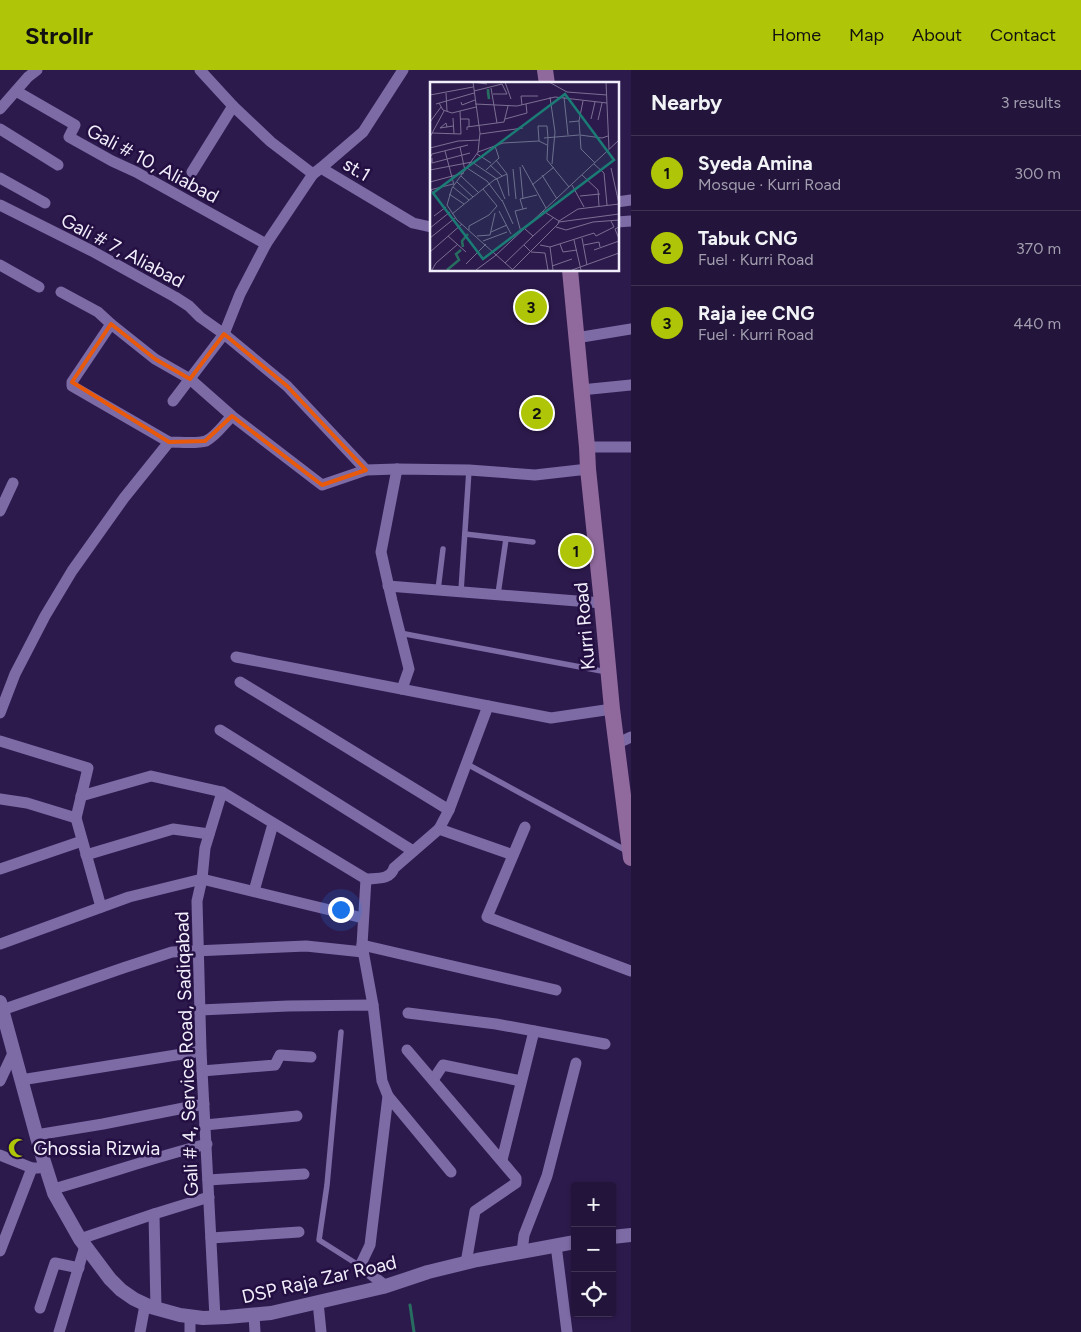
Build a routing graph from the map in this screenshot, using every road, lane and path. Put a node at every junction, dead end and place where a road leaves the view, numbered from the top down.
1 (37, 70) edge
2 (200, 70) edge
3 (402, 70) edge
4 (16, 91) junction
5 (234, 106) junction
6 (0, 109) edge
7 (0, 129) edge
8 (58, 165) dead end
9 (317, 171) junction
10 (192, 172) dead end
11 (0, 178) edge
12 (631, 200) edge
13 (618, 202) edge
14 (46, 203) dead end
15 (0, 205) edge
16 (631, 221) edge
17 (618, 222) edge
18 (430, 226) edge
19 (266, 244) junction
20 (0, 265) edge
21 (570, 271) edge
22 (39, 287) dead end
23 (61, 292) dead end
24 (112, 324) junction
25 (631, 329) edge
26 (224, 334) junction
27 (576, 338) junction
28 (190, 379) junction
29 (631, 385) edge
30 (581, 390) junction
31 (173, 401) dead end
32 (232, 416) junction
33 (169, 442) junction
34 (587, 447) junction
35 (631, 447) edge
36 (397, 469) junction
37 (588, 469) junction
38 (366, 470) junction
39 (469, 470) junction
40 (13, 483) dead end
41 (0, 511) edge
42 (465, 534) junction
43 (506, 539) junction
44 (532, 542) dead end
45 (443, 549) dead end
46 (388, 586) junction
47 (438, 590) junction
48 (461, 591) junction
49 (498, 594) junction
50 (602, 602) junction
51 (400, 633) junction
52 (236, 657) dead end
53 (608, 672) junction
54 (240, 682) dead end
55 (402, 689) junction
56 (488, 706) junction
57 (612, 709) junction
58 (0, 713) edge
59 (220, 730) dead end
60 (0, 741) edge
61 (624, 741) edge
62 (466, 764) junction
63 (222, 792) junction
64 (81, 796) junction
65 (0, 799) edge
66 (450, 810) junction
67 (76, 818) junction
68 (273, 824) junction
69 (525, 827) dead end
70 (439, 829) junction
71 (209, 834) junction
72 (82, 841) junction
73 (413, 851) junction
74 (630, 853) edge
75 (86, 855) junction
76 (513, 855) junction
77 (631, 858) edge
78 (0, 869) edge
79 (202, 879) junction
80 (366, 879) junction
81 (254, 891) junction
82 (101, 907) junction
83 (364, 918) junction
84 (0, 944) edge
85 (362, 948) junction
86 (199, 952) junction
87 (631, 971) edge
88 (556, 990) dead end
89 (1, 1006) edge
90 (373, 1006) junction
91 (200, 1010) junction
92 (408, 1013) dead end
93 (4, 1030) edge
94 (534, 1031) junction
95 (341, 1032) dead end
96 (605, 1044) dead end
97 (407, 1050) dead end
98 (14, 1051) junction
99 (201, 1051) junction
100 (311, 1057) dead end
101 (576, 1063) dead end
102 (202, 1071) junction
103 (21, 1080) junction
104 (433, 1080) junction
105 (0, 1081) edge
106 (521, 1081) junction
107 (388, 1096) junction
108 (204, 1104) junction
109 (297, 1116) dead end
110 (205, 1124) junction
111 (36, 1135) junction
112 (206, 1144) junction
113 (0, 1155) edge
114 (502, 1160) junction
115 (39, 1168) junction
116 (451, 1172) dead end
117 (304, 1174) dead end
118 (208, 1180) junction
119 (53, 1189) junction
120 (209, 1197) junction
121 (154, 1214) junction
122 (299, 1232) dead end
123 (631, 1235) edge
124 (616, 1237) edge
125 (211, 1238) junction
126 (83, 1242) junction
127 (571, 1243) edge
128 (556, 1245) junction
129 (0, 1251) edge
130 (522, 1252) junction
131 (466, 1263) junction
132 (360, 1266) junction
133 (79, 1268) junction
134 (386, 1286) junction
135 (318, 1302) junction
136 (150, 1307) junction
137 (40, 1308) dead end
138 (254, 1315) junction
139 (190, 1316) junction
140 (215, 1318) junction
141 (59, 1332) edge
142 (140, 1332) edge
143 (190, 1332) edge
144 (255, 1332) edge
145 (321, 1332) edge
146 (567, 1332) edge

1 - 4 street
2 - 5 street, st.1
3 - 9 street
4 - 6 street
4 - 19 street, Gali # 10, Aliabad
5 - 9 street, st.1
5 - 10 street
7 - 8 street
9 - 18 street, st.1
9 - 19 street
11 - 14 street
12 - 13 street
15 - 26 street, Gali # 7, Aliabad
16 - 17 street
19 - 26 street
20 - 22 street
21 - 27 main road, Kurri Road
23 - 24 street
24 - 28 street
24 - 33 street
25 - 27 street
26 - 28 street
26 - 38 street, Gali # 7, Aliabad
27 - 30 main road, Kurri Road
28 - 31 street
28 - 32 street
29 - 30 street
30 - 34 main road, Kurri Road
32 - 33 street
32 - 38 street
33 - 58 street
34 - 35 street
34 - 37 main road, Kurri Road
36 - 38 street
36 - 39 street
36 - 46 street
37 - 39 street
37 - 50 main road, Kurri Road
39 - 42 lane
40 - 41 street
42 - 43 lane
42 - 48 lane
43 - 44 lane
43 - 49 lane
45 - 47 lane
46 - 47 street
46 - 51 street
47 - 48 street
48 - 49 street
49 - 50 street
50 - 53 main road, Kurri Road
51 - 53 lane
51 - 55 street
52 - 55 street
53 - 57 main road, Kurri Road
54 - 66 street
55 - 56 street
56 - 57 street
56 - 62 street
57 - 61 main road, Kurri Road
59 - 73 street
60 - 64 street
61 - 74 main road, Kurri Road
62 - 66 street
62 - 74 lane
63 - 64 street
63 - 68 street
63 - 71 street, Gali # 4, Service Road, Sadiqabad
64 - 67 street
65 - 67 street
66 - 70 street
67 - 72 street
68 - 80 street
68 - 81 street
69 - 76 street
70 - 73 street
70 - 76 street
71 - 75 street
71 - 79 street, Gali # 4, Service Road, Sadiqabad
72 - 75 street
72 - 78 street
73 - 80 street
74 - 77 main road, Kurri Road
75 - 82 street
76 - 87 street
79 - 81 street
79 - 82 street
79 - 86 street, Gali # 4, Service Road, Sadiqabad
80 - 83 street
81 - 83 street
82 - 84 street
83 - 85 street
85 - 86 street
85 - 88 street
85 - 90 street
86 - 89 street
86 - 91 street, Gali # 4, Service Road, Sadiqabad
89 - 93 street, DSP Raja Zar Road
90 - 91 street
90 - 107 street
91 - 99 street, Gali # 4, Service Road, Sadiqabad
92 - 94 street
93 - 98 street, DSP Raja Zar Road
94 - 96 street
94 - 106 street
95 - 132 lane
97 - 104 street
98 - 103 street, DSP Raja Zar Road
98 - 105 street
99 - 102 street, Gali # 4, Service Road, Sadiqabad
99 - 103 street
100 - 102 street
101 - 130 street
102 - 108 street, Gali # 4, Service Road, Sadiqabad
103 - 111 street, DSP Raja Zar Road
104 - 106 street
104 - 114 street
106 - 114 street
107 - 116 street
107 - 132 street
108 - 110 street, Gali # 4, Service Road, Sadiqabad
108 - 111 street
109 - 110 street
110 - 112 street, Gali # 4, Service Road, Sadiqabad
111 - 115 street, DSP Raja Zar Road
112 - 118 street, Gali # 4, Service Road, Sadiqabad
112 - 119 street
113 - 115 street
114 - 131 street
115 - 119 street, DSP Raja Zar Road
115 - 129 street
117 - 118 street
118 - 120 street, Gali # 4, Service Road, Sadiqabad
119 - 126 street, DSP Raja Zar Road
120 - 121 street
120 - 125 street, Gali # 4, Service Road, Sadiqabad
121 - 126 street
121 - 136 street
122 - 125 street
123 - 124 street
125 - 140 street, Gali # 4, Service Road, Sadiqabad
126 - 133 street
126 - 136 street, DSP Raja Zar Road
127 - 128 street, DSP Raja Zar Road
128 - 130 street, DSP Raja Zar Road
128 - 146 street
130 - 131 street, DSP Raja Zar Road
131 - 134 street, DSP Raja Zar Road
132 - 134 street
133 - 137 street
133 - 141 street
134 - 135 street, DSP Raja Zar Road
135 - 138 street, DSP Raja Zar Road
135 - 145 street
136 - 139 street, DSP Raja Zar Road
136 - 142 street
138 - 140 street, DSP Raja Zar Road
138 - 144 street
139 - 140 street, DSP Raja Zar Road
139 - 143 street

